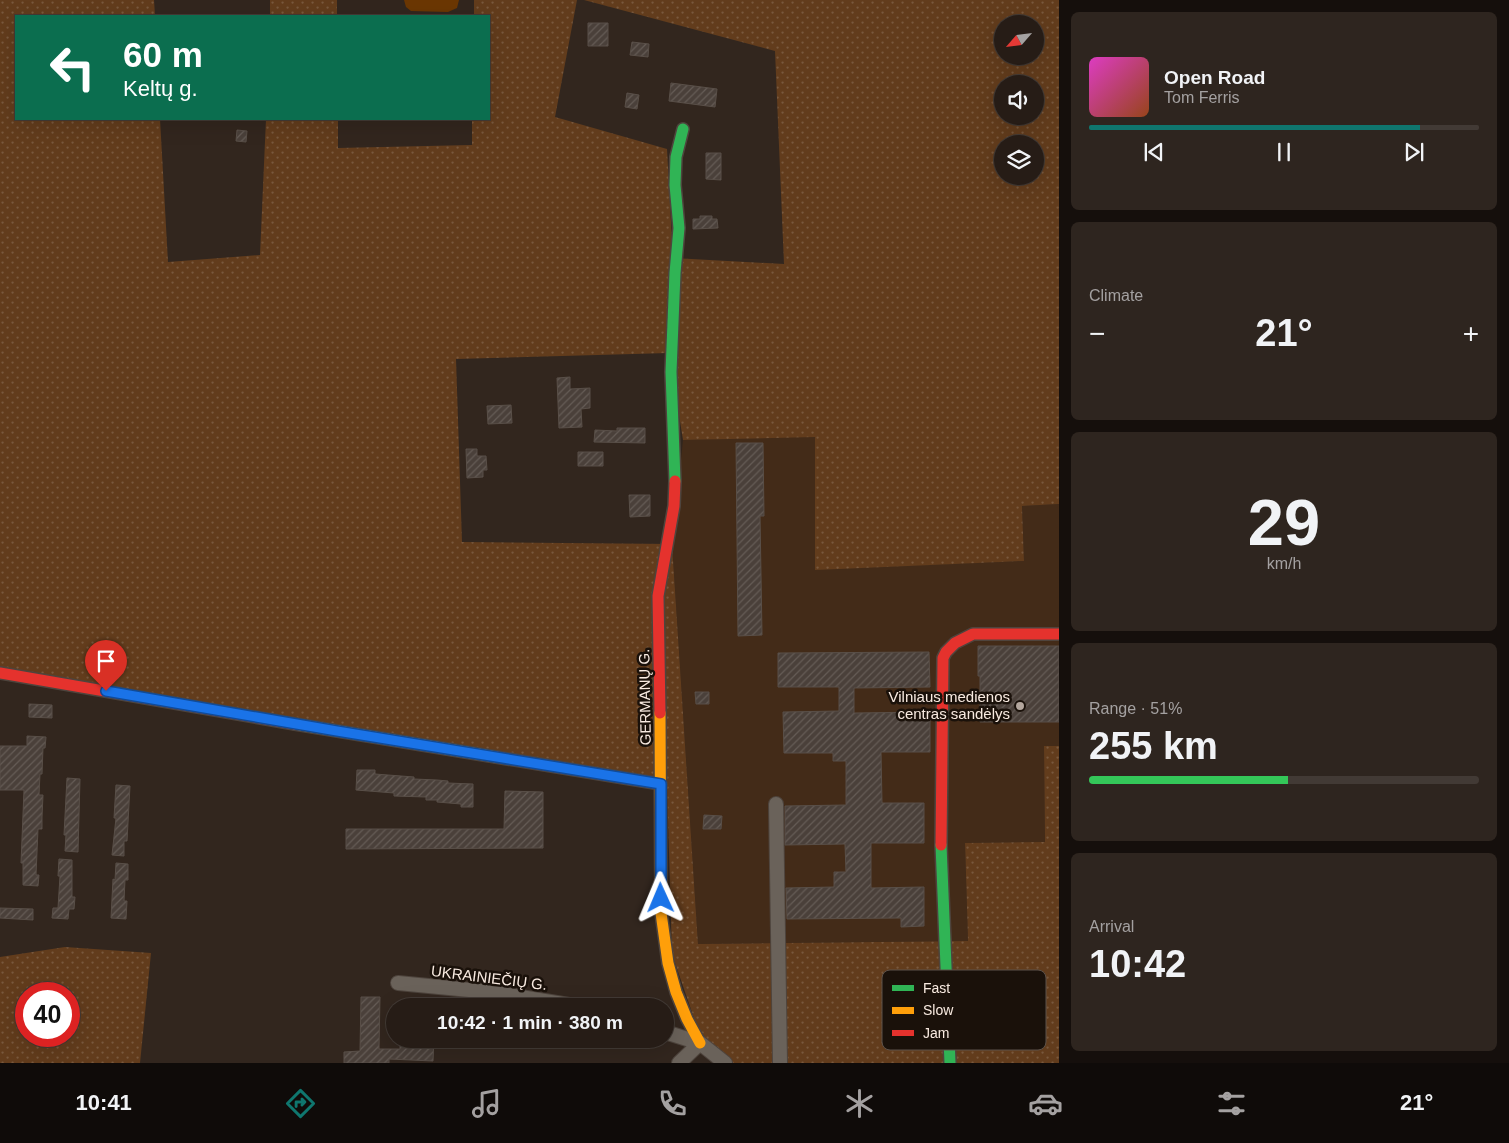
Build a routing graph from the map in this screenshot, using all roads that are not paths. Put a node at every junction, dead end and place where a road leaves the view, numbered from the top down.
1 (683, 129) dead end
2 (1059, 634) edge
3 (0, 673) edge
4 (661, 784) junction
5 (776, 804) dead end
6 (946, 970) edge
7 (398, 983) dead end
8 (526, 998) edge
9 (674, 1035) edge
10 (700, 1043) junction
11 (949, 1050) edge
12 (679, 1063) edge
13 (725, 1063) edge
14 (780, 1063) edge
15 (950, 1063) edge

1 - 4 street, GERMANŲ G.
2 - 6 street
3 - 4 street
4 - 10 street, GERMANŲ G.
5 - 14 street
7 - 8 street, UKRAINIEČIŲ G.
9 - 10 street
10 - 12 street
10 - 13 street
11 - 15 street

